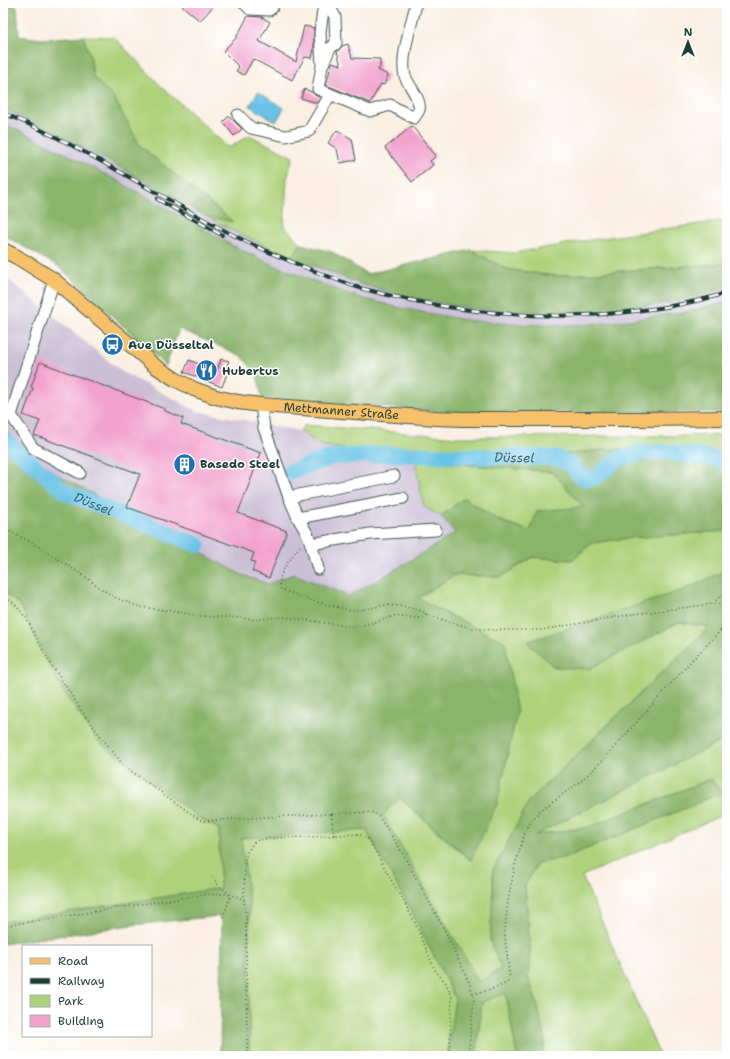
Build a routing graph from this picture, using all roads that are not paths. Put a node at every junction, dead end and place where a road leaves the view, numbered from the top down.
1 (244, 3) edge
2 (273, 3) edge
3 (324, 3) edge
4 (328, 3) edge
5 (415, 3) edge
6 (322, 66) junction
7 (330, 95) junction
8 (238, 115) dead end
9 (3, 250) edge
10 (54, 280) junction
11 (261, 405) junction
12 (727, 418) edge
13 (80, 474) dead end
14 (394, 476) dead end
15 (289, 496) junction
16 (403, 498) dead end
17 (298, 518) junction
18 (436, 530) dead end
19 (309, 539) junction
20 (318, 569) dead end

1 - 2 lane
3 - 6 lane
4 - 6 lane
5 - 7 lane
6 - 7 lane
7 - 8 lane
9 - 10 main road, Mettmanner Straße
10 - 11 main road, Mettmanner Straße
10 - 13 lane
11 - 12 main road, Mettmanner Straße
11 - 15 lane
14 - 15 lane
15 - 17 lane
16 - 17 lane
17 - 19 lane
18 - 19 lane
19 - 20 lane

